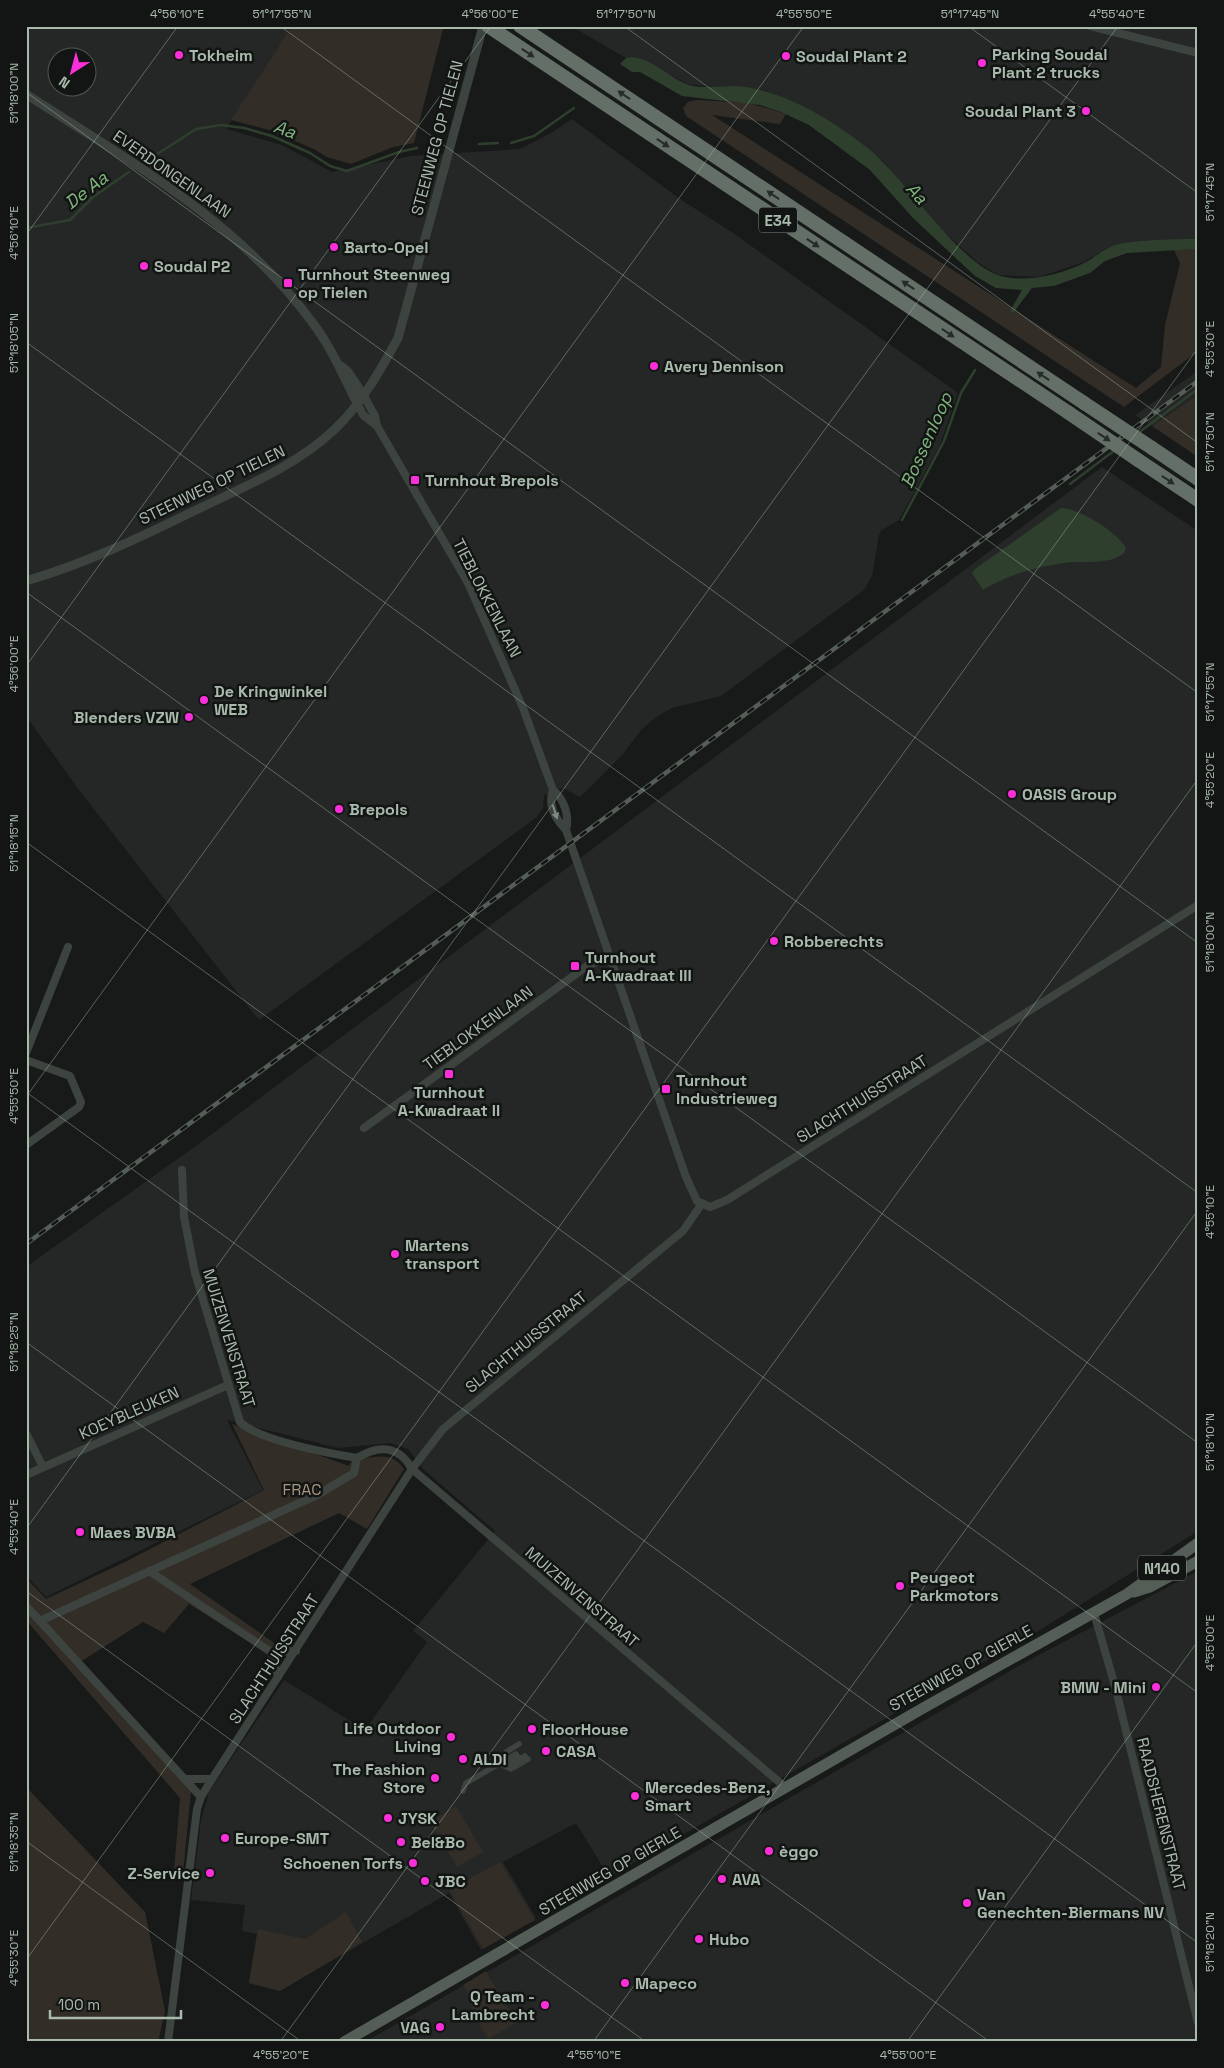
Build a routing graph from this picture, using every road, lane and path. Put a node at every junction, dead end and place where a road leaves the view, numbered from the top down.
1 (483, 26) edge
2 (488, 26) edge
3 (520, 26) edge
4 (1090, 26) edge
5 (1198, 53) edge
6 (26, 94) edge
7 (341, 366) junction
8 (364, 396) junction
9 (358, 405) junction
10 (377, 426) junction
11 (1198, 478) edge
12 (1198, 500) edge
13 (26, 581) edge
14 (553, 790) junction
15 (566, 830) junction
16 (1198, 905) edge
17 (68, 947) dead end
18 (610, 956) junction
19 (26, 1053) edge
20 (26, 1060) edge
21 (364, 1128) dead end
22 (26, 1145) edge
23 (182, 1170) dead end
24 (701, 1205) junction
25 (228, 1385) junction
26 (26, 1433) edge
27 (357, 1458) junction
28 (43, 1467) junction
29 (412, 1469) junction
30 (26, 1475) edge
31 (1198, 1543) edge
32 (1198, 1561) edge
33 (149, 1571) junction
34 (1127, 1594) junction
35 (26, 1606) edge
36 (1094, 1613) junction
37 (40, 1621) junction
38 (296, 1651) junction
39 (270, 1652) junction
40 (278, 1677) junction
41 (519, 1744) dead end
42 (500, 1764) junction
43 (184, 1779) junction
44 (212, 1779) junction
45 (784, 1787) junction
46 (462, 1791) dead end
47 (201, 1797) junction
48 (1198, 2024) edge
49 (168, 2042) edge
50 (344, 2042) edge

1 - 8 street, STEENWEG OP TIELEN
2 -> 12 highway, E34, bridge
11 -> 3 highway, E34, bridge
4 - 5 street
6 - 7 street, EVERDONGENLAAN
7 - 8 street, EVERDONGENLAAN
7 - 9 street, EVERDONGENLAAN
8 - 9 street, STEENWEG OP TIELEN
8 - 10 street, TIEBLOKKENLAAN
9 - 10 street, TIEBLOKKENLAAN
9 - 13 street, STEENWEG OP TIELEN
10 - 14 street, TIEBLOKKENLAAN
14 -> 15 street, TIEBLOKKENLAAN
14 - 15 street, TIEBLOKKENLAAN
15 - 18 street, TIEBLOKKENLAAN
16 - 24 street, SLACHTHUISSTRAAT
17 - 19 street
18 - 21 street, TIEBLOKKENLAAN
18 - 24 street, TIEBLOKKENLAAN
20 - 22 street
23 - 25 street, MUIZENVENSTRAAT
24 - 29 street, SLACHTHUISSTRAAT
25 - 27 street, MUIZENVENSTRAAT
25 - 28 street, KOEYBLEUKEN
26 - 28 street
27 - 29 street, MUIZENVENSTRAAT
27 - 33 street
28 - 30 street, KOEYBLEUKEN
29 - 38 street, SLACHTHUISSTRAAT
29 - 45 street, MUIZENVENSTRAAT
31 - 34 main road, STEENWEG OP GIERLE / N140
32 - 34 main road, STEENWEG OP GIERLE / N140
33 - 37 street
33 - 39 street
34 - 36 main road, STEENWEG OP GIERLE / N140
35 - 37 street
36 - 45 main road, STEENWEG OP GIERLE / N140
36 - 48 street, RAADSHERENSTRAAT
37 - 43 street
38 - 39 street
38 - 40 street, SLACHTHUISSTRAAT
39 - 40 street
40 - 44 street, SLACHTHUISSTRAAT
41 - 42 street
42 - 42 street
42 - 46 street
43 - 44 street
43 - 47 street
44 - 47 street, SLACHTHUISSTRAAT
45 - 50 main road, STEENWEG OP GIERLE / N140
47 - 49 street, SLACHTHUISSTRAAT

